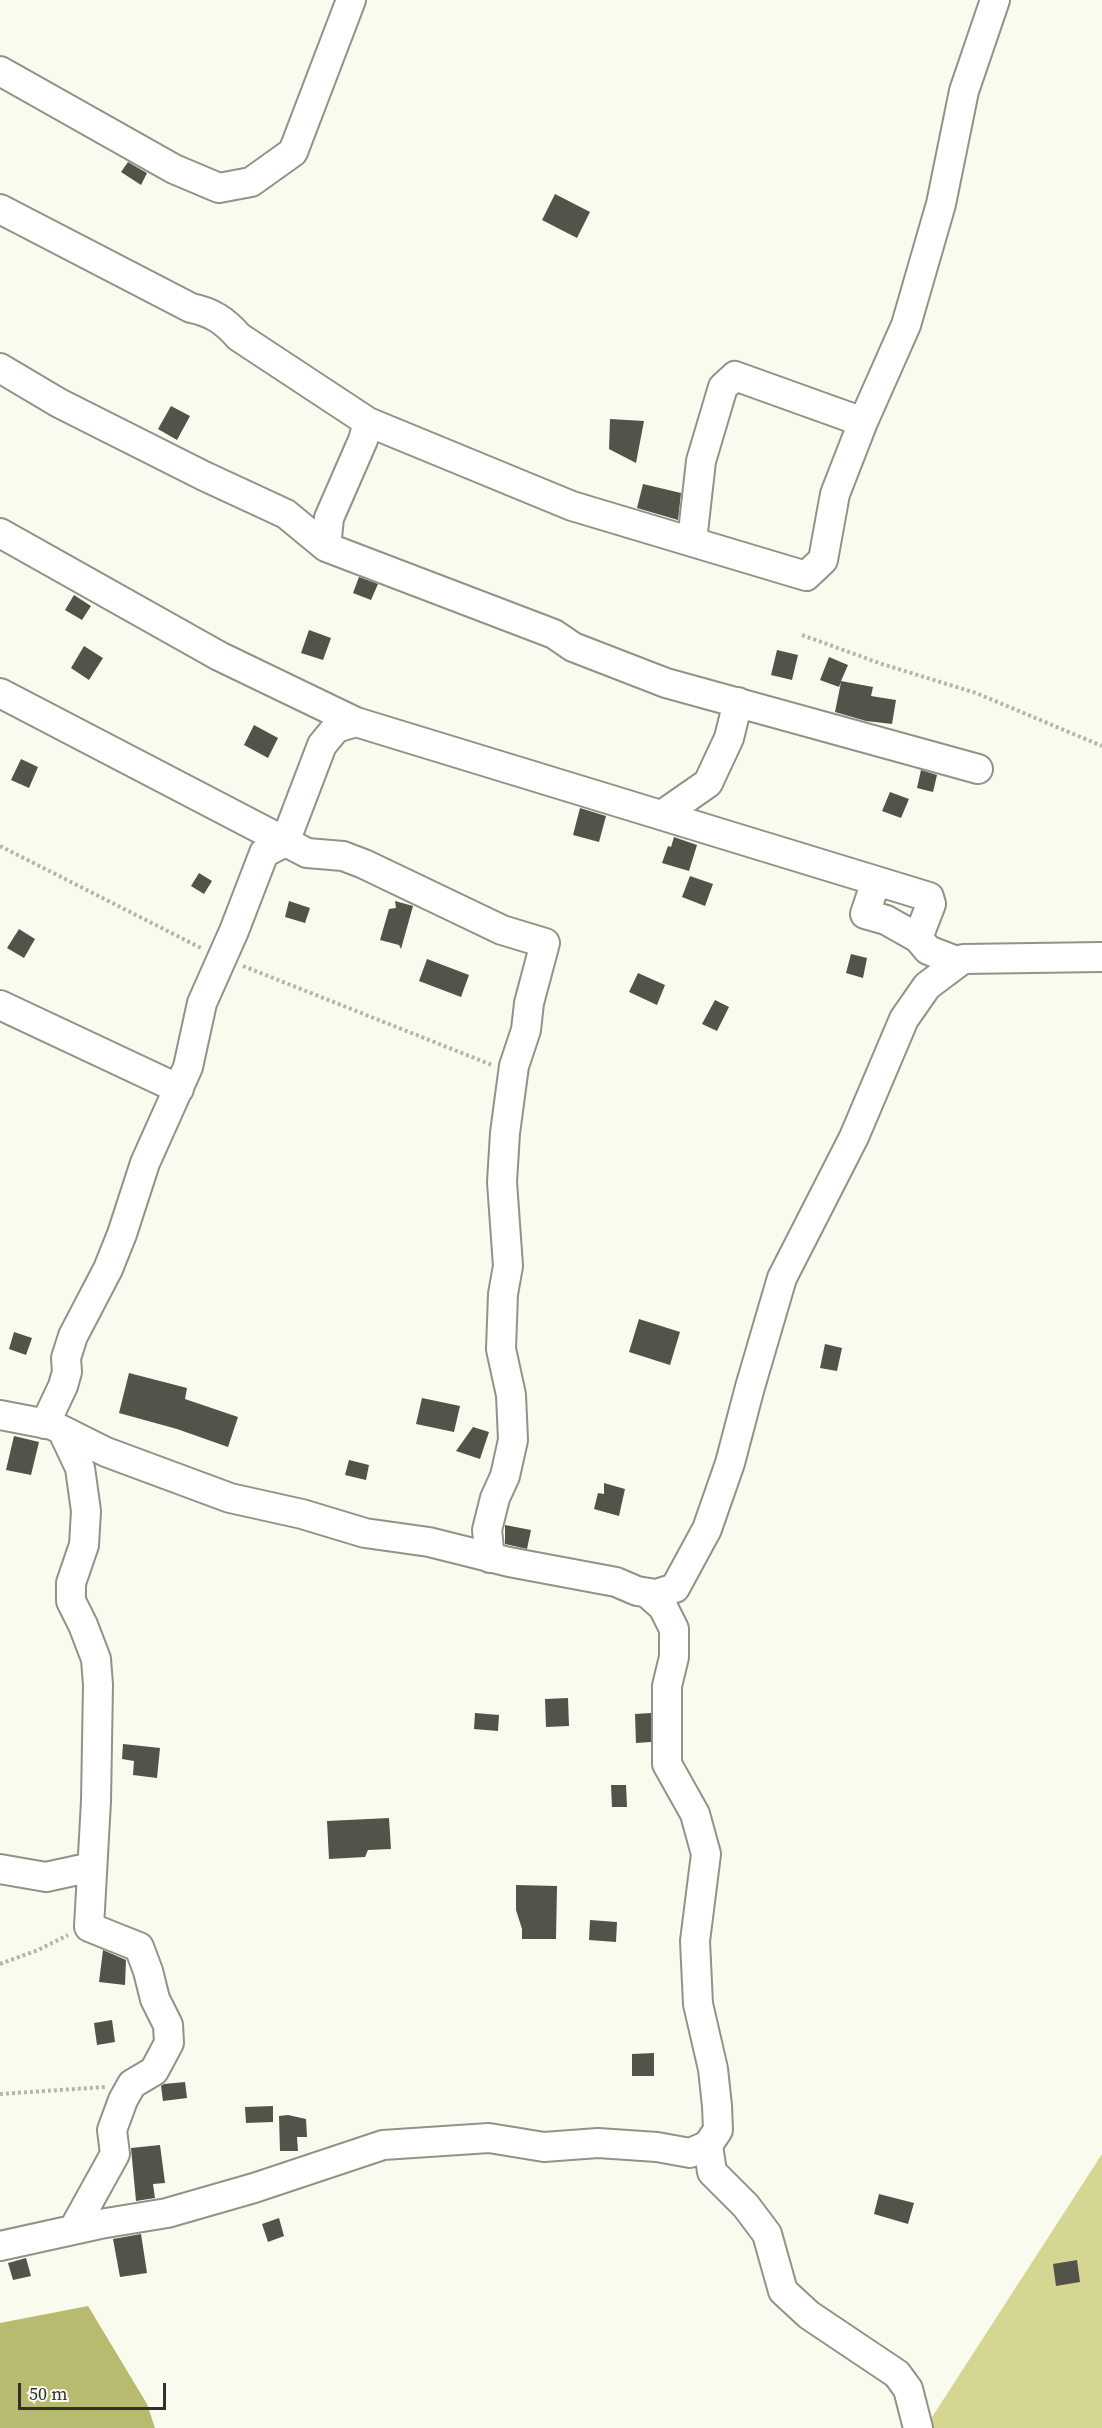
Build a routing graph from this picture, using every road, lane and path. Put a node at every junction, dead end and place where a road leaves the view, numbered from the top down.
1 (351, 0) edge
2 (995, 0) edge
3 (0, 71) edge
4 (0, 209) edge
5 (0, 368) edge
6 (368, 422) junction
7 (863, 422) junction
8 (0, 533) edge
9 (692, 541) junction
10 (326, 547) junction
11 (802, 635) dead end
12 (0, 693) edge
13 (738, 702) junction
14 (356, 722) junction
15 (1102, 746) edge
16 (978, 769) dead end
17 (662, 816) junction
18 (270, 841) junction
19 (0, 846) edge
20 (876, 881) junction
21 (918, 938) junction
22 (1102, 957) edge
23 (221, 958) junction
24 (959, 962) junction
25 (0, 1005) edge
26 (513, 1074) junction
27 (179, 1089) junction
28 (0, 1415) edge
29 (53, 1427) junction
30 (490, 1558) junction
31 (647, 1593) junction
32 (92, 1867) junction
33 (0, 1869) edge
34 (89, 1927) junction
35 (0, 1964) edge
36 (132, 2084) junction
37 (0, 2094) edge
38 (708, 2145) junction
39 (73, 2230) junction
40 (0, 2246) edge
41 (918, 2428) edge

1 - 3 street
2 - 7 street
4 - 6 street
5 - 10 street
6 - 9 street
6 - 10 street
7 - 9 street
7 - 9 street
8 - 14 street
10 - 13 street
11 - 15 path
12 - 18 street
13 - 16 street
13 - 17 street
14 - 17 street
14 - 18 street
17 - 20 street
18 - 23 street
18 - 26 street
19 - 23 path
20 - 21 street
20 - 21 street
21 - 24 street
22 - 24 street
23 - 26 path
23 - 27 street
24 - 31 street
25 - 27 street
26 - 30 street
27 - 29 street
28 - 29 street
29 - 30 street
29 - 32 street
30 - 31 street
31 - 38 street
32 - 33 street
32 - 34 street
34 - 35 path
34 - 36 street
36 - 37 path
36 - 39 street
38 - 39 street
38 - 41 street
39 - 40 street

